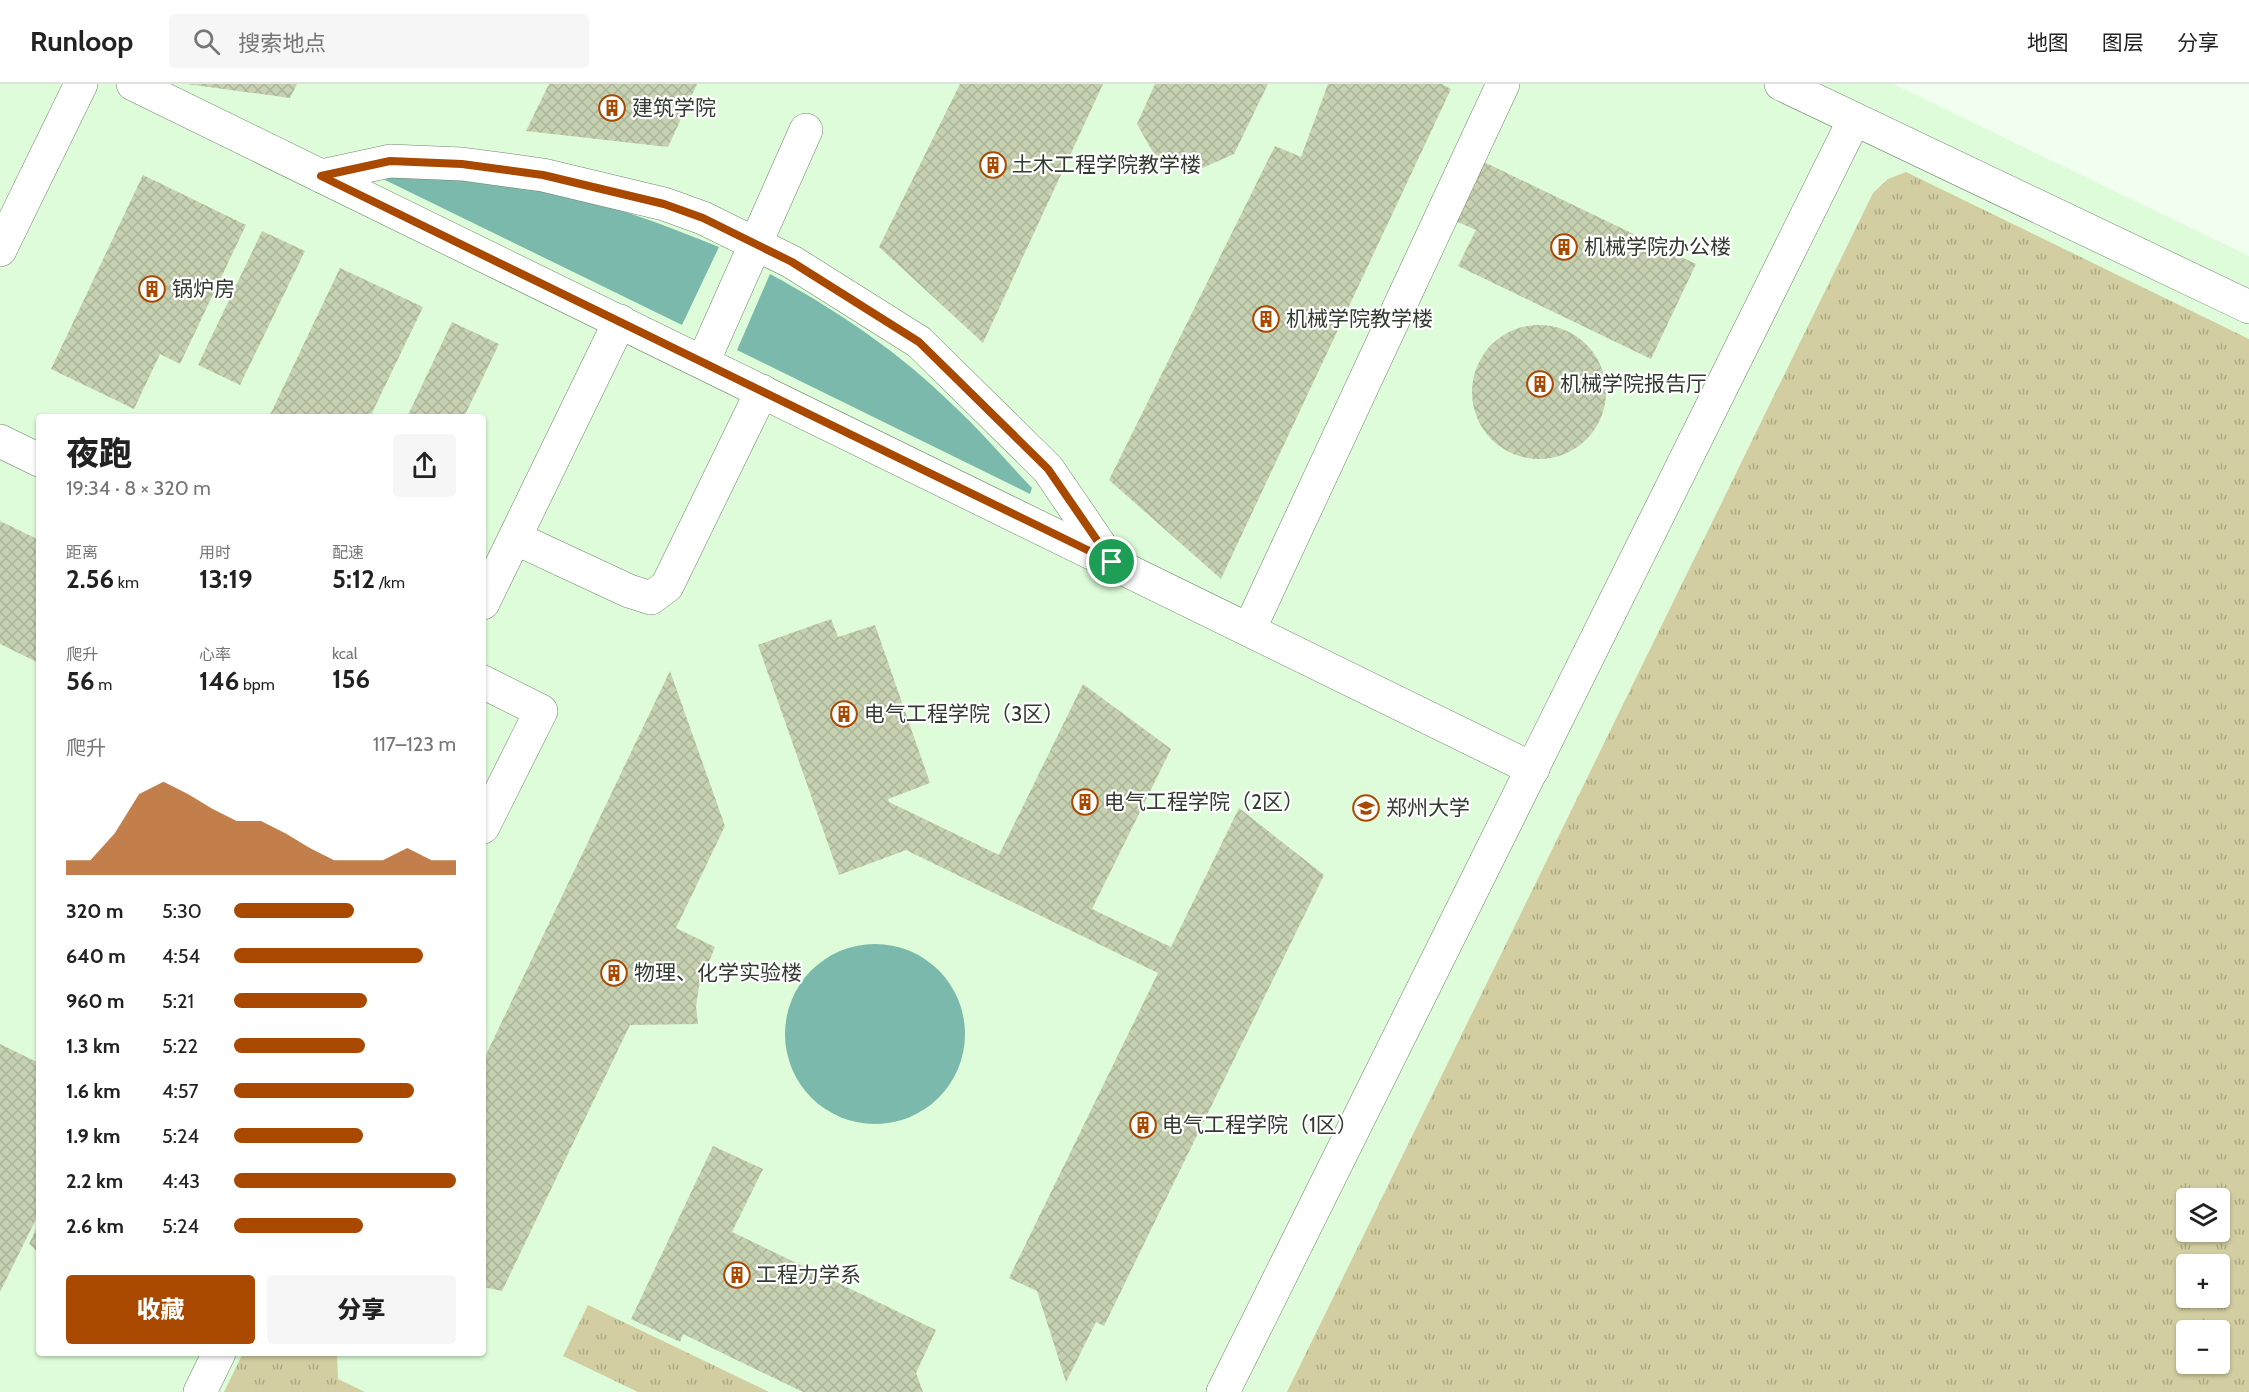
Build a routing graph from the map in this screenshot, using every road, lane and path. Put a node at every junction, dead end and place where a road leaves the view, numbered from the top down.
1 (81, 84) edge
2 (133, 84) edge
3 (1503, 84) edge
4 (1781, 84) edge
5 (1854, 120) junction
6 (806, 130) dead end
7 (321, 176) junction
8 (755, 244) junction
9 (0, 250) edge
10 (2249, 307) edge
11 (620, 321) junction
12 (703, 362) junction
13 (762, 391) junction
14 (0, 441) edge
15 (36, 459) edge
16 (515, 538) junction
17 (1112, 562) junction
18 (486, 597) edge
19 (1249, 630) junction
20 (486, 684) edge
21 (1533, 769) junction
22 (486, 821) edge
23 (218, 1356) edge
24 (200, 1392) edge
25 (1223, 1392) edge

1 - 9 lane
2 - 7 lane
3 - 19 lane
4 - 5 lane
5 - 10 lane
5 - 21 lane
6 - 8 lane
7 - 8 lane
7 - 11 lane
8 - 12 lane
8 - 17 lane
11 - 12 lane
11 - 16 lane
12 - 13 lane
13 - 16 lane
13 - 17 lane
14 - 15 lane
16 - 18 lane
17 - 19 lane
19 - 21 lane
20 - 22 lane
21 - 25 lane
23 - 24 lane

